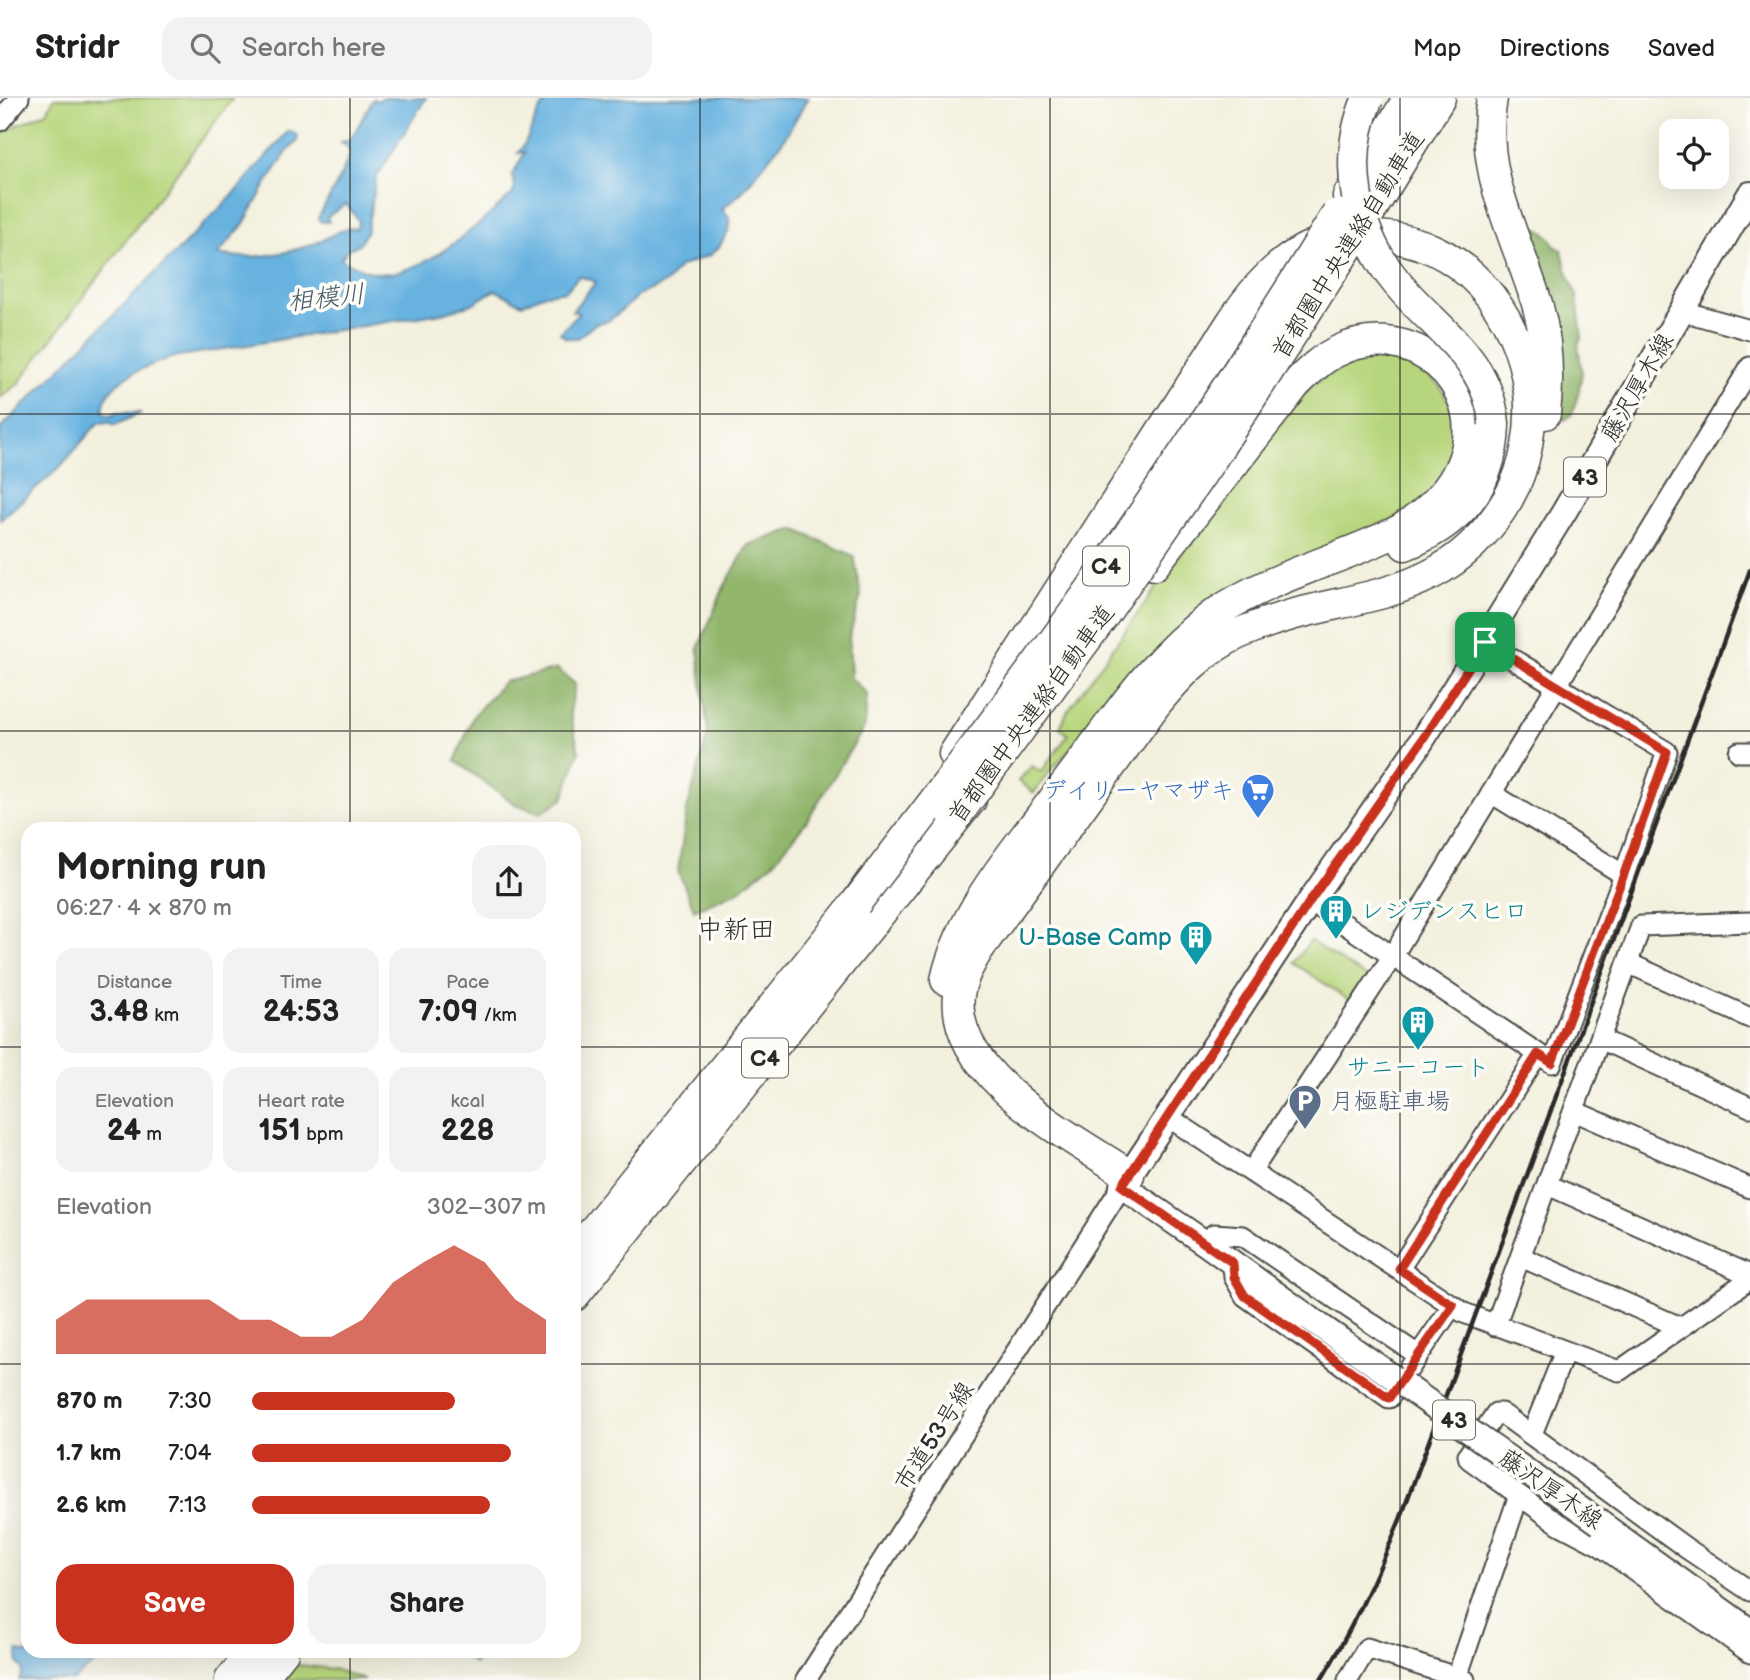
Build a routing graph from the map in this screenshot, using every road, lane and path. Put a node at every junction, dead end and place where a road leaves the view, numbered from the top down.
1 (19, 98) edge
2 (1368, 98) edge
3 (1409, 98) edge
4 (1440, 98) edge
5 (1492, 98) edge
6 (0, 121) edge
7 (1750, 194) edge
8 (1682, 311) junction
9 (1750, 330) edge
10 (1750, 367) edge
11 (1492, 522) junction
12 (1260, 588) junction
13 (1485, 642) junction
14 (1556, 685) junction
15 (1491, 793) junction
16 (954, 819) junction
17 (1624, 874) junction
18 (1310, 901) junction
19 (856, 903) junction
20 (1750, 922) edge
21 (1392, 957) junction
22 (1628, 963) junction
23 (1750, 1018) edge
24 (1600, 1039) junction
25 (1538, 1054) junction
26 (1750, 1107) edge
27 (1574, 1111) junction
28 (1168, 1117) junction
29 (1251, 1172) junction
30 (1125, 1181) junction
31 (1748, 1182) edge
32 (1548, 1185) junction
33 (1214, 1234) junction
34 (581, 1246) edge
35 (1521, 1257) junction
36 (1233, 1263) junction
37 (1399, 1269) junction
38 (1750, 1277) edge
39 (581, 1287) edge
40 (1453, 1305) junction
41 (1313, 1313) junction
42 (1495, 1326) junction
43 (1680, 1327) junction
44 (1565, 1351) junction
45 (1418, 1355) junction
46 (1532, 1434) junction
47 (1519, 1496) junction
48 (1603, 1519) junction
49 (1750, 1591) edge
50 (1750, 1615) edge
51 (1750, 1631) edge
52 (1750, 1653) edge
53 (248, 1658) edge
54 (278, 1658) edge
55 (1459, 1679) edge
56 (230, 1680) edge
57 (260, 1680) edge
58 (806, 1680) edge
59 (1348, 1680) edge

1 - 6 street
2 - 12 highway, bridge
3 - 19 highway, 首都圏中央連絡自動車道 / C4, bridge
4 - 16 highway, 首都圏中央連絡自動車道 / C4, bridge
5 - 11 highway
7 - 8 main road, 藤沢厚木線 / 43
8 - 9 street
8 - 13 main road, 藤沢厚木線 / 43
10 - 14 street
11 - 19 highway, bridge
11 - 30 highway
12 - 16 highway, bridge
12 - 30 highway
13 - 14 street
13 - 18 main road, 藤沢厚木線 / 43
14 - 15 street
14 - 17 street
15 - 17 street
15 - 21 street
16 - 39 highway, 首都圏中央連絡自動車道 / C4
17 - 25 street
18 - 21 street
18 - 28 main road, 藤沢厚木線 / 43
19 - 34 highway, 首都圏中央連絡自動車道 / C4
20 - 22 street
21 - 25 street
21 - 29 street
22 - 23 street
22 - 24 street
24 - 26 street
24 - 27 street
25 - 37 street
27 - 31 street
27 - 32 street
28 - 29 street
28 - 30 main road, 藤沢厚木線 / 43
29 - 37 street
30 - 33 main road, 藤沢厚木線 / 43
30 - 36 main road, 藤沢厚木線 / 43
30 - 58 street, 市道53号線
32 - 35 street
32 - 38 street
33 - 41 main road, 藤沢厚木線 / 43
33 - 45 street
35 - 42 street
35 - 43 street
36 - 41 main road, 藤沢厚木線 / 43
36 - 45 street
37 - 40 street
38 - 43 street
40 - 42 street
40 - 45 street
41 - 48 main road, 藤沢厚木線 / 43
42 - 44 street
43 - 44 street
44 - 46 street
46 - 47 street
46 - 49 street
47 - 52 street
47 - 55 street
48 - 50 main road, 藤沢厚木線 / 43
48 - 51 main road, 藤沢厚木線 / 43
53 - 56 highway
54 - 57 highway
55 - 59 street

